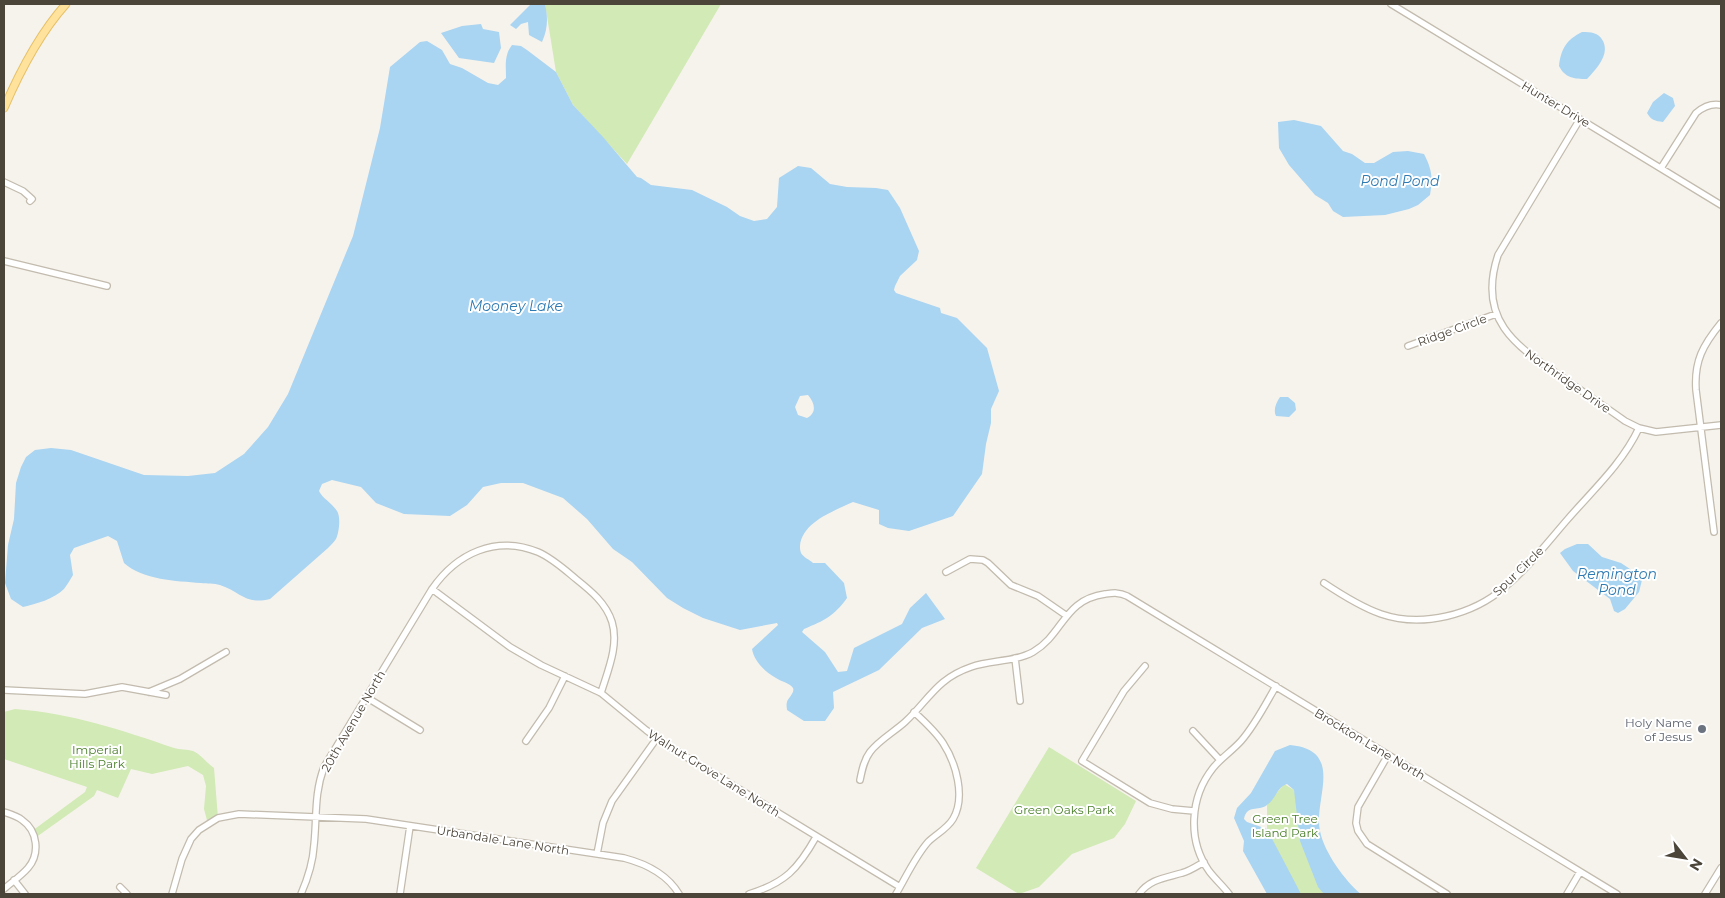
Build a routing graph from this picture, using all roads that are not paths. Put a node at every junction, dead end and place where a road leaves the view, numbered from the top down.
1 (66, 4) edge
2 (1391, 4) edge
3 (1721, 104) edge
4 (4, 108) edge
5 (1580, 119) junction
6 (1661, 168) junction
7 (4, 182) edge
8 (30, 201) dead end
9 (1721, 205) edge
10 (4, 261) edge
11 (107, 286) dead end
12 (1496, 314) junction
13 (1721, 323) edge
14 (1408, 346) dead end
15 (1721, 425) edge
16 (1639, 428) junction
17 (1701, 428) junction
18 (1714, 532) dead end
19 (946, 572) dead end
20 (1324, 584) dead end
21 (432, 588) junction
22 (1066, 616) junction
23 (226, 652) dead end
24 (1015, 658) junction
25 (1145, 666) dead end
26 (565, 676) junction
27 (1276, 686) junction
28 (4, 690) edge
29 (149, 692) junction
30 (601, 693) junction
31 (166, 695) dead end
32 (366, 697) junction
33 (1020, 701) dead end
34 (914, 712) junction
35 (420, 730) dead end
36 (1194, 731) dead end
37 (657, 738) junction
38 (526, 741) dead end
39 (1388, 755) junction
40 (1220, 760) junction
41 (860, 780) dead end
42 (1194, 811) junction
43 (4, 812) edge
44 (315, 817) junction
45 (410, 826) junction
46 (816, 836) junction
47 (597, 854) junction
48 (1204, 862) junction
49 (1721, 868) edge
50 (1580, 872) junction
51 (14, 880) junction
52 (120, 887) dead end
53 (900, 888) junction
54 (4, 889) edge
55 (25, 894) edge
56 (127, 894) edge
57 (172, 894) edge
58 (301, 894) edge
59 (400, 894) edge
60 (680, 894) edge
61 (749, 894) edge
62 (896, 894) edge
63 (1139, 894) edge
64 (1229, 894) edge
65 (1447, 894) edge
66 (1567, 894) edge
67 (1617, 894) edge
68 (1705, 894) edge

1 - 4 main road
2 - 5 street, Hunter Drive
3 - 6 street
5 - 6 street, Hunter Drive
5 - 12 street, Northridge Drive
6 - 9 street, Hunter Drive
7 - 8 street
10 - 11 street
12 - 14 street, Ridge Circle
12 - 16 street, Northridge Drive
13 - 17 street
15 - 17 street, Northridge Drive
16 - 17 street, Northridge Drive
16 - 20 street, Spur Circle
17 - 18 street
19 - 22 street
21 - 26 street, Walnut Grove Lane North
21 - 30 street, 20th Avenue North
21 - 32 street, 20th Avenue North
22 - 24 street
22 - 27 street, Brockton Lane North
23 - 29 street
24 - 33 street
24 - 34 street
25 - 42 street
26 - 30 street, Walnut Grove Lane North
26 - 38 street
27 - 39 street, Brockton Lane North
27 - 40 street
28 - 29 street
29 - 31 street
30 - 37 street, Walnut Grove Lane North
32 - 35 street
32 - 44 street, 20th Avenue North
34 - 41 street
34 - 53 street
36 - 40 street
37 - 46 street, Walnut Grove Lane North
37 - 47 street
39 - 50 street, Brockton Lane North
39 - 65 street
40 - 42 street
42 - 48 street
43 - 51 street
44 - 45 street, Urbandale Lane North
44 - 57 street, Urbandale Lane North
44 - 58 street, 20th Avenue North
45 - 47 street, Urbandale Lane North
45 - 59 street
46 - 53 street, Walnut Grove Lane North
46 - 61 street
47 - 60 street, Urbandale Lane North
48 - 63 street
48 - 64 street
49 - 68 street
50 - 66 street
50 - 67 street, Brockton Lane North
51 - 54 street
51 - 55 street
52 - 56 street
53 - 62 street

